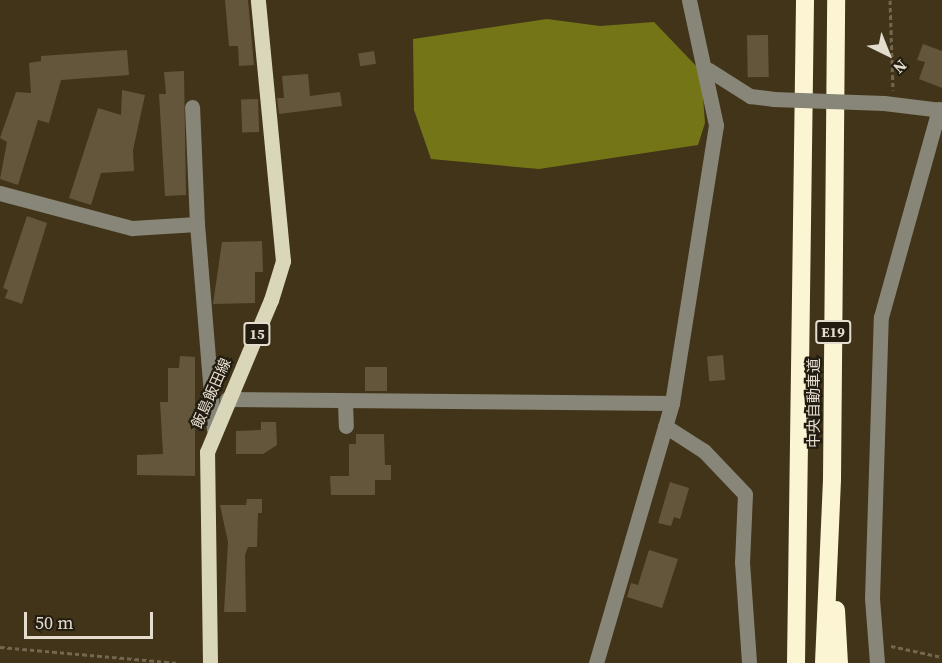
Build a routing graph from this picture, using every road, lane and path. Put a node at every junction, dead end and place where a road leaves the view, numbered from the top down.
1 (258, 0) edge
2 (689, 0) edge
3 (806, 0) edge
4 (836, 0) edge
5 (890, 0) edge
6 (708, 70) junction
7 (889, 103) junction
8 (192, 107) dead end
9 (941, 110) edge
10 (0, 194) edge
11 (197, 224) junction
12 (226, 399) junction
13 (345, 402) junction
14 (672, 403) junction
15 (346, 426) dead end
16 (665, 426) junction
17 (214, 429) junction
18 (832, 479) junction
19 (798, 510) junction
20 (875, 643) junction
21 (0, 647) edge
22 (942, 657) edge
23 (178, 663) edge
24 (210, 663) edge
25 (596, 663) edge
26 (749, 663) edge
27 (784, 663) edge
28 (796, 663) edge
29 (824, 663) edge
30 (839, 663) edge
31 (877, 663) edge

1 - 12 main road, 飯島飯田線 / 15
2 - 6 street
3 - 19 highway, 中央自動車道 / E19
4 - 18 highway, 中央自動車道 / E19
5 - 7 path
6 - 7 street, bridge
6 - 14 street
7 - 9 street
8 - 11 street
9 - 20 street
10 - 11 street
11 - 17 street
12 - 13 street
12 - 17 main road, 飯島飯田線 / 15
13 - 14 street
13 - 15 street
14 - 16 street
16 - 25 street
16 - 26 street
17 - 24 main road, 飯島飯田線 / 15
18 - 29 highway, 中央自動車道 / E19
18 - 30 highway
19 - 27 highway
19 - 28 highway, 中央自動車道 / E19
20 - 22 path
20 - 31 street
21 - 23 path

